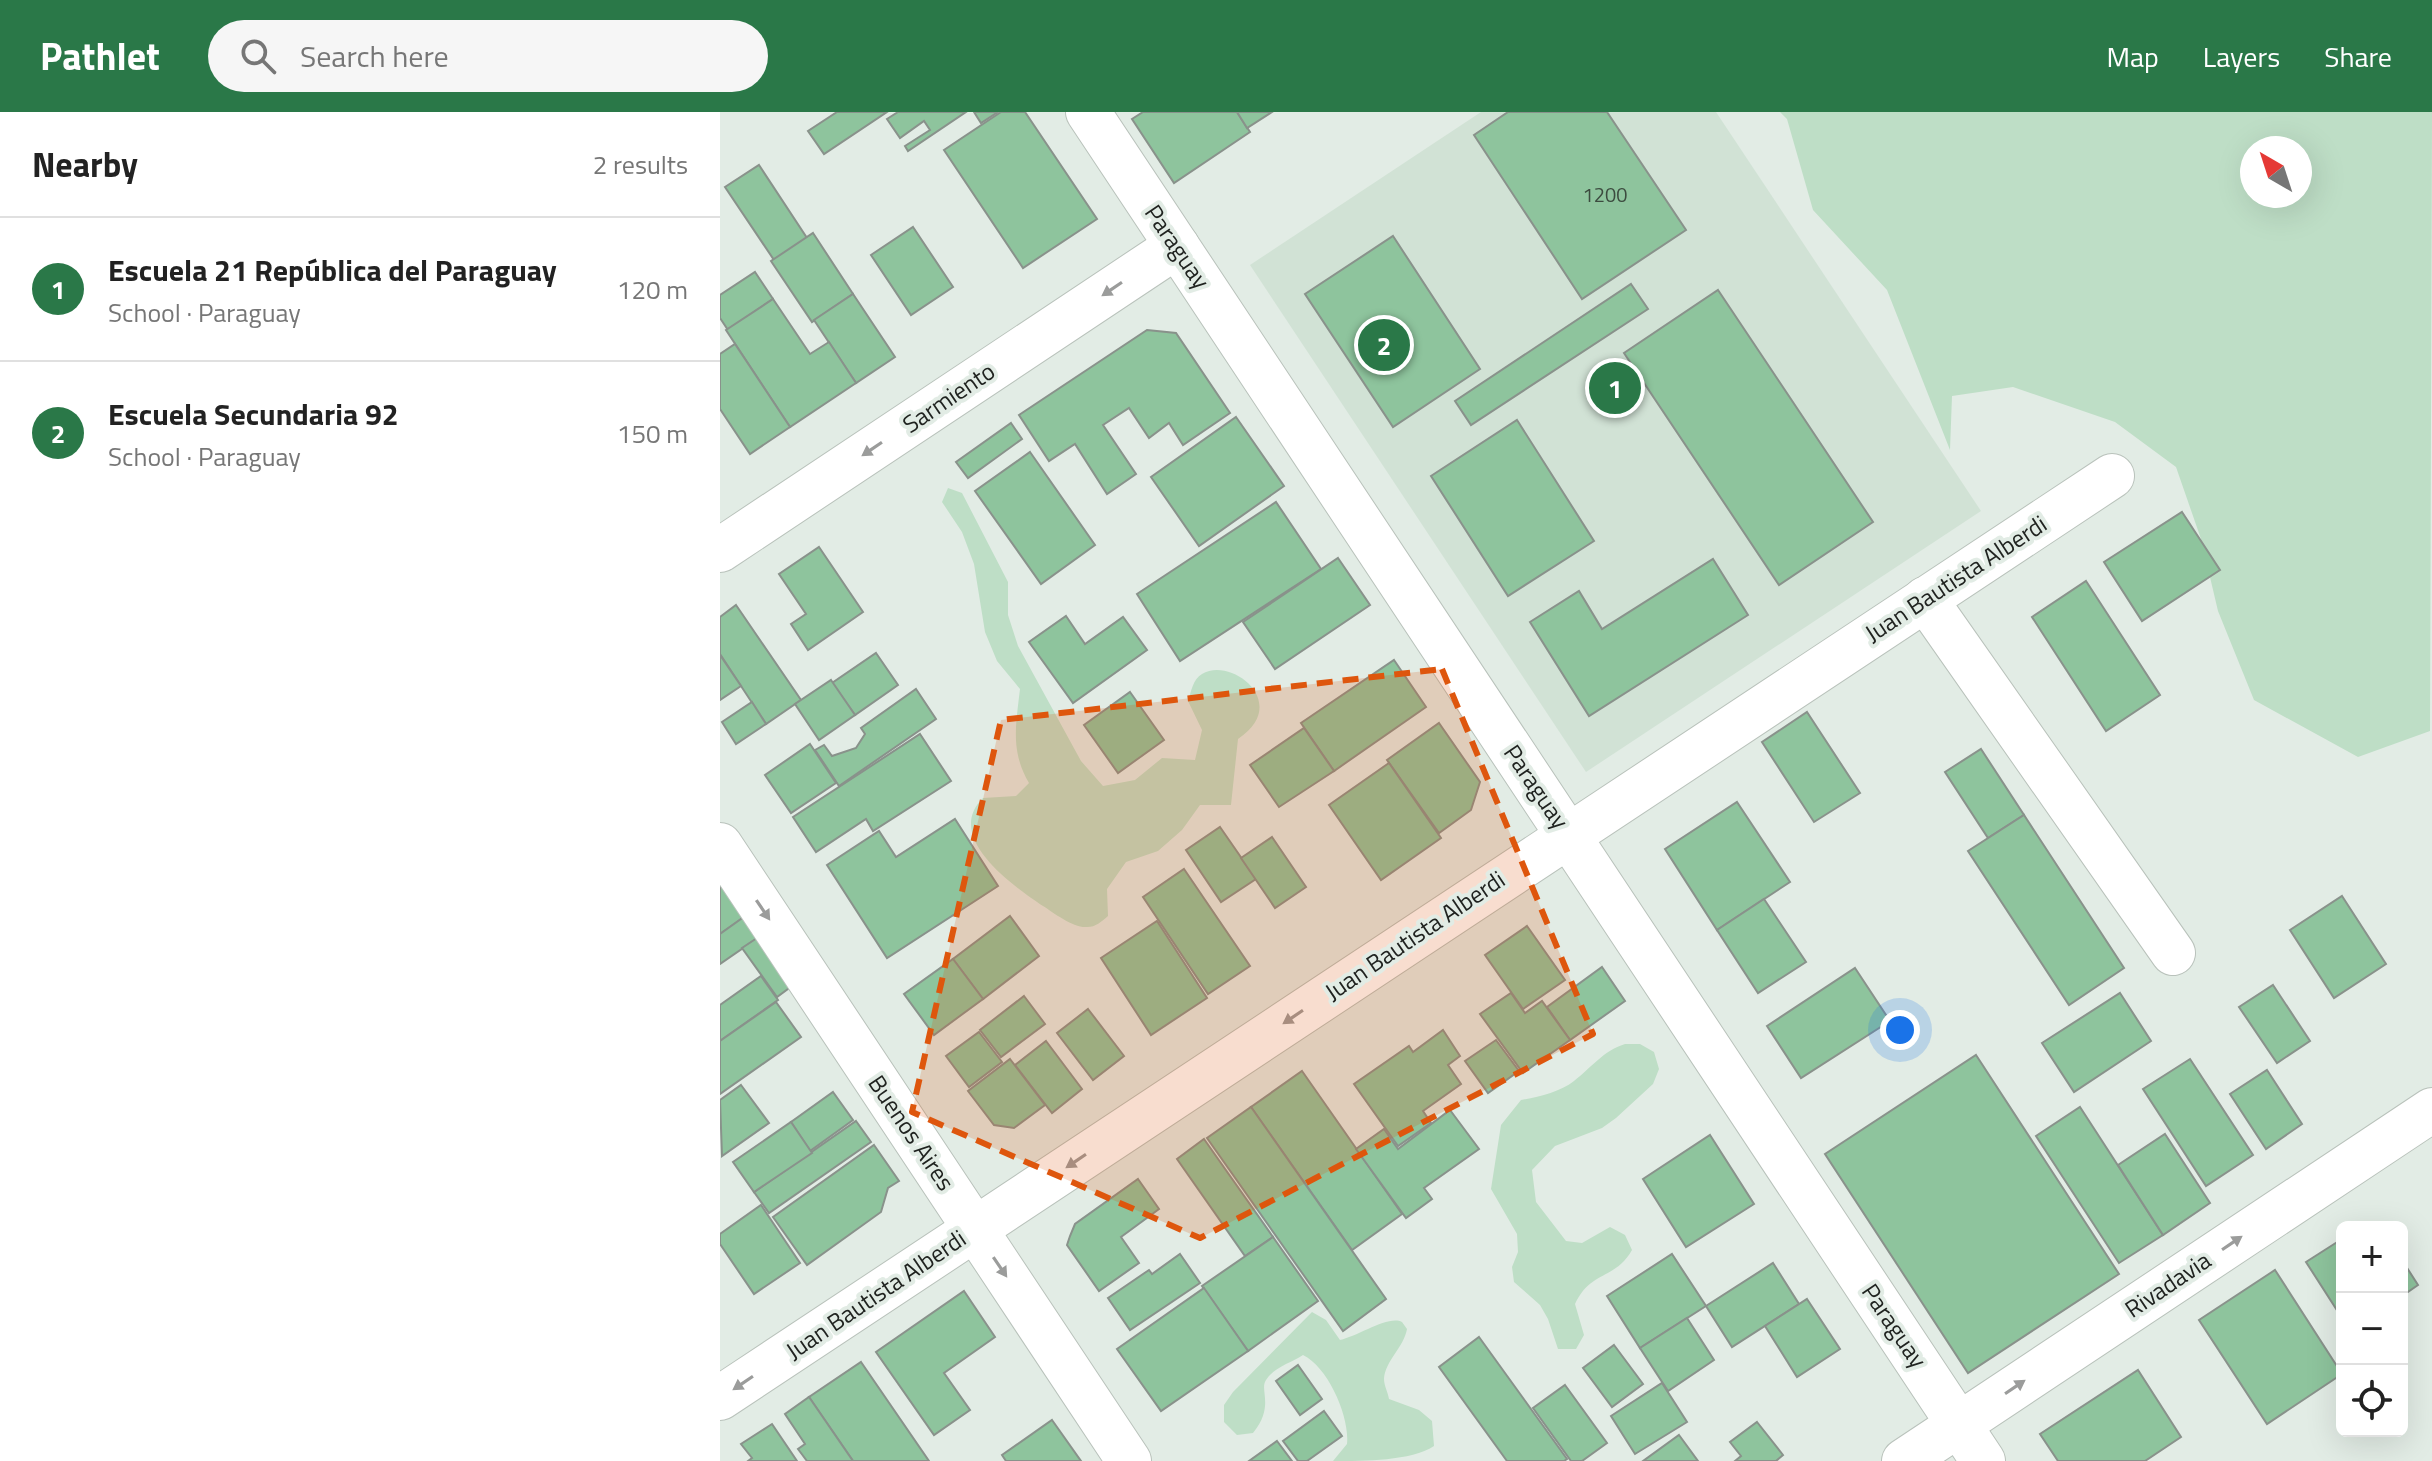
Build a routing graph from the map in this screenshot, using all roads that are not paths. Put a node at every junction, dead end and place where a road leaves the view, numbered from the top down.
1 (1088, 112) edge
2 (1177, 246) junction
3 (2112, 476) dead end
4 (720, 550) edge
5 (1925, 599) junction
6 (1567, 834) junction
7 (720, 845) edge
8 (2173, 953) dead end
9 (2432, 1110) edge
10 (975, 1229) junction
11 (720, 1398) edge
12 (1959, 1424) junction
13 (1129, 1461) edge
14 (1904, 1461) edge
15 (1983, 1461) edge

1 - 2 street, Paraguay
2 -> 4 street, Sarmiento
2 - 6 street, Paraguay
3 - 5 street, Juan Bautista Alberdi
5 - 6 street, Juan Bautista Alberdi
5 - 8 street
6 -> 10 street, Juan Bautista Alberdi
6 - 12 street, Paraguay
7 -> 10 street, Buenos Aires
12 -> 9 street, Rivadavia
10 -> 11 street, Juan Bautista Alberdi
10 -> 13 street, Buenos Aires
12 - 14 street, Rivadavia
12 - 15 street, Paraguay

